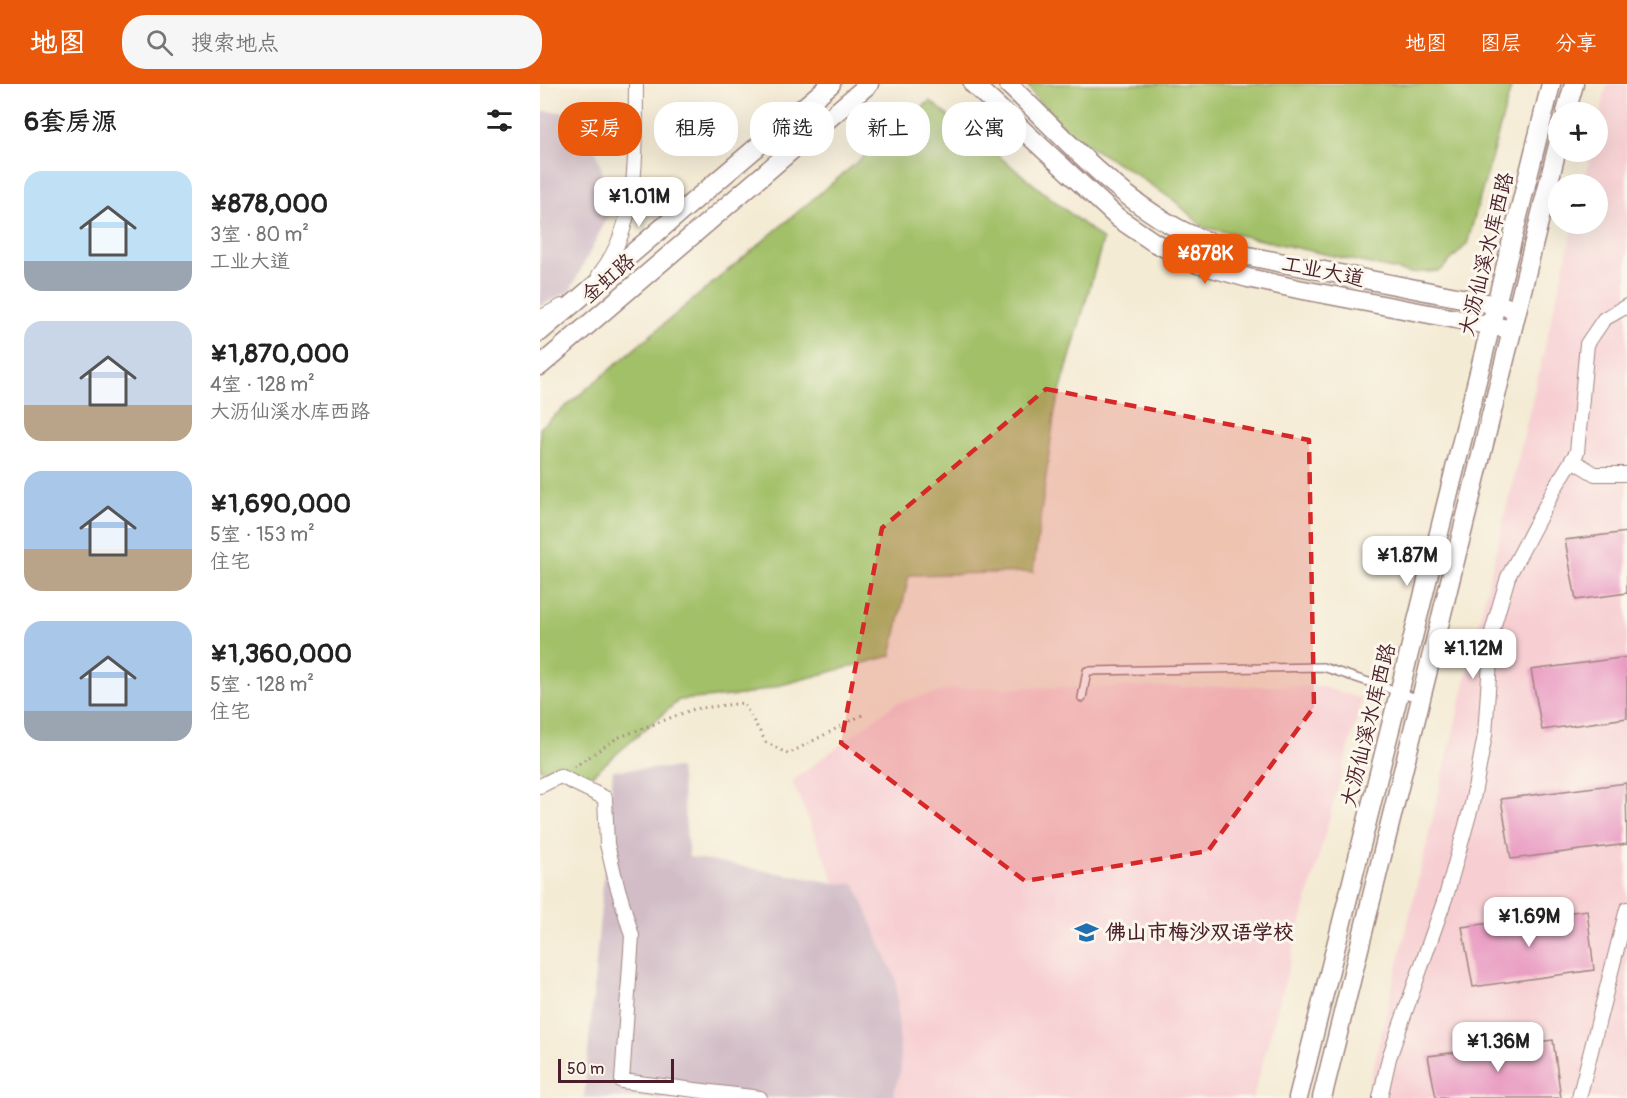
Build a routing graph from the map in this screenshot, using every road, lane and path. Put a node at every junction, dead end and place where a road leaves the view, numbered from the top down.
1 (636, 84) edge
2 (831, 84) edge
3 (869, 84) edge
4 (973, 84) edge
5 (1008, 84) edge
6 (1551, 84) edge
7 (1574, 84) edge
8 (1569, 102) edge
9 (1554, 162) edge
10 (1497, 305) junction
11 (1627, 306) edge
12 (1518, 309) junction
13 (540, 318) edge
14 (1491, 326) junction
15 (1513, 330) junction
16 (540, 332) edge
17 (540, 366) edge
18 (1572, 460) junction
19 (1627, 474) edge
20 (1399, 693) junction
21 (1082, 698) dead end
22 (1422, 700) junction
23 (862, 715) dead end
24 (560, 776) junction
25 (540, 786) edge
26 (1627, 909) edge
27 (722, 1096) edge
28 (760, 1098) edge
29 (1298, 1098) edge
30 (1322, 1098) edge
31 (1380, 1098) edge
32 (1579, 1098) edge

1 - 13 street
2 - 16 street, 金虹路
3 - 17 street, 金虹路
4 - 14 street, 工业大道
5 - 10 street, 工业大道
6 - 10 street, 大沥仙溪水库西路
7 - 8 street
9 - 12 street
10 - 12 street, 工业大道
10 - 14 street, 大沥仙溪水库西路
11 - 18 street
12 - 15 street
14 - 15 street, 工业大道
14 - 20 street, 大沥仙溪水库西路
15 - 22 street
18 - 19 street
18 - 31 street
20 - 21 lane
20 - 22 lane
20 - 29 street, 大沥仙溪水库西路
22 - 30 street
23 - 24 path
24 - 25 street
24 - 27 street
26 - 32 street
27 - 28 street

